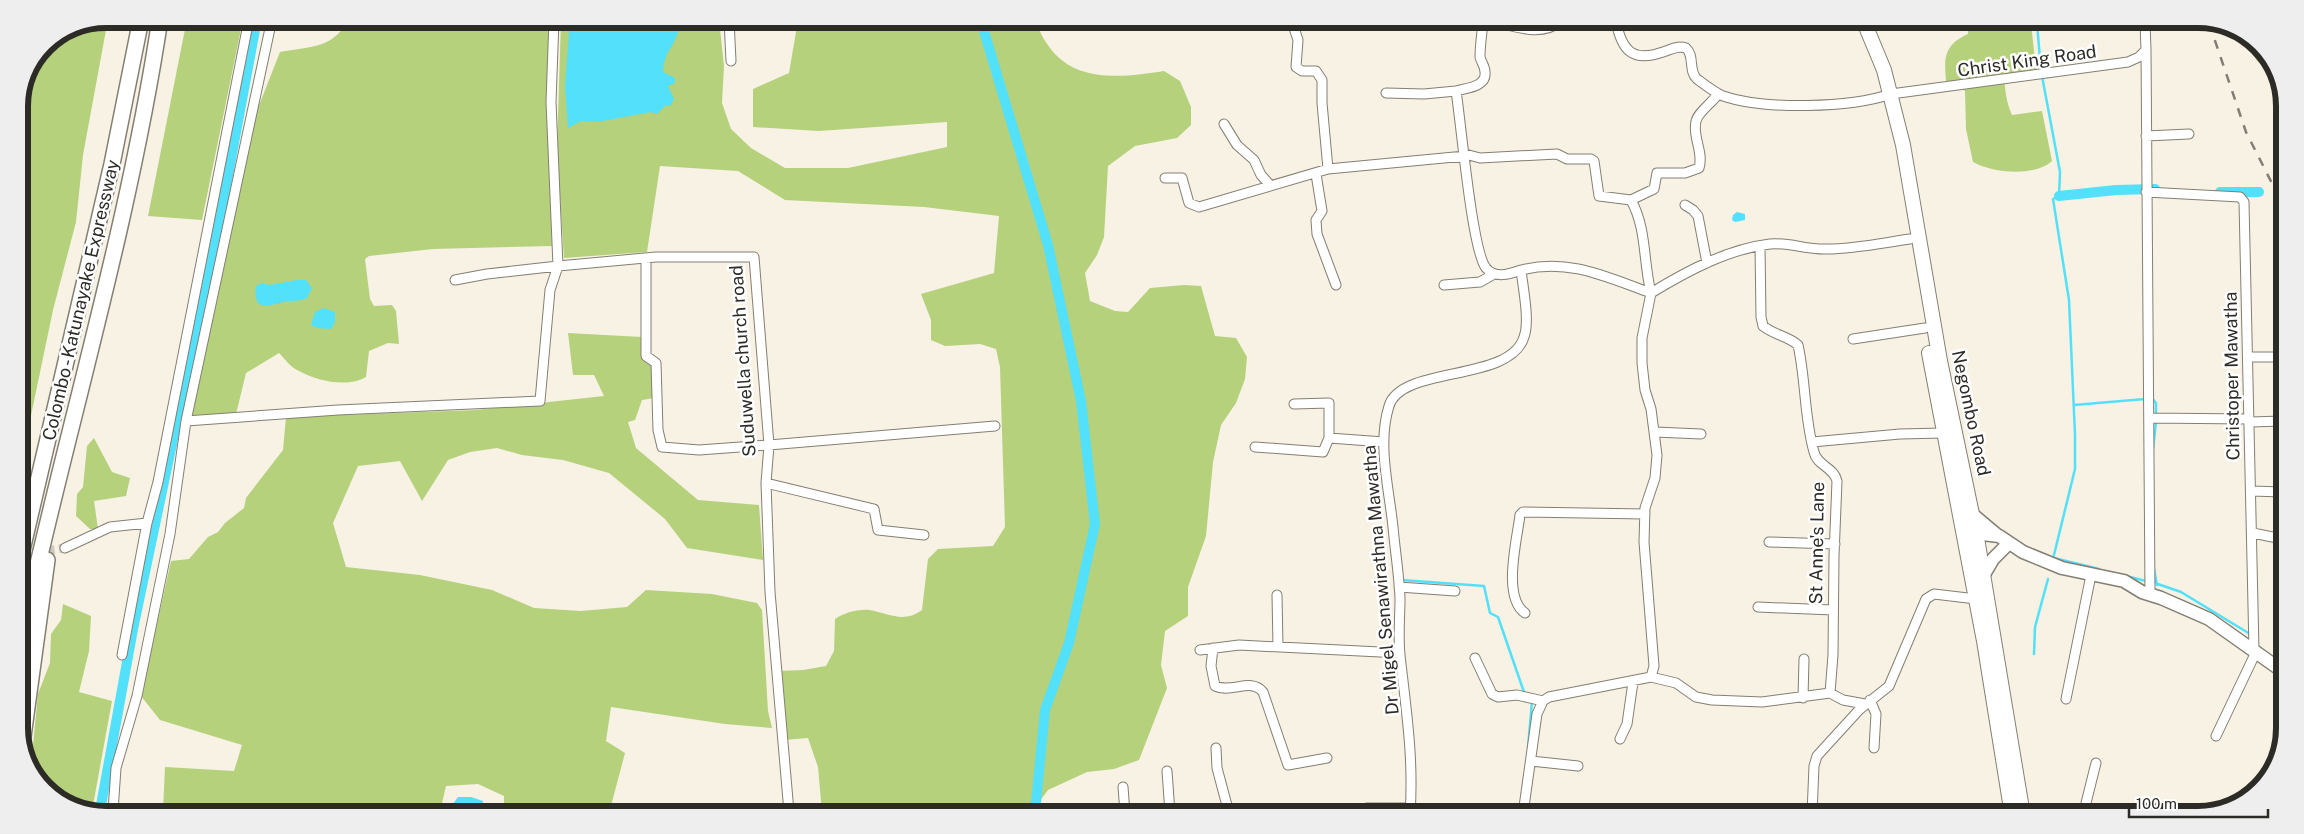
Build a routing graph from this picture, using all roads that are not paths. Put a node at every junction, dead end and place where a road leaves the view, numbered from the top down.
1 (139, 28) edge
2 (159, 28) edge
3 (247, 28) edge
4 (270, 28) edge
5 (554, 28) edge
6 (729, 28) edge
7 (1294, 28) edge
8 (1482, 28) edge
9 (1526, 28) edge
10 (1550, 28) edge
11 (1618, 28) edge
12 (1857, 28) edge
13 (1867, 28) edge
14 (2145, 28) edge
15 (2146, 50) junction
16 (731, 61) dead end
17 (1456, 91) junction
18 (1386, 93) dead end
19 (1718, 94) junction
20 (1887, 96) junction
21 (1224, 124) dead end
22 (2189, 134) dead end
23 (2146, 136) junction
24 (1465, 155) junction
25 (1328, 169) junction
26 (1316, 174) junction
27 (1165, 178) dead end
28 (1270, 185) junction
29 (2146, 192) junction
30 (1632, 200) junction
31 (1686, 205) dead end
32 (1910, 240) junction
33 (1760, 246) junction
34 (646, 258) junction
35 (1707, 263) junction
36 (558, 266) junction
37 (1521, 270) junction
38 (1494, 274) junction
39 (455, 280) dead end
40 (1336, 285) dead end
41 (1444, 285) dead end
42 (1651, 293) junction
43 (1925, 328) junction
44 (1853, 339) dead end
45 (2276, 357) edge
46 (2248, 358) junction
47 (1294, 404) dead end
48 (2149, 418) junction
49 (2250, 420) junction
50 (186, 421) junction
51 (2276, 421) edge
52 (995, 426) dead end
53 (1655, 432) junction
54 (1943, 433) junction
55 (1701, 434) dead end
56 (1328, 438) junction
57 (1384, 442) junction
58 (1812, 442) junction
59 (769, 445) junction
60 (1255, 447) dead end
61 (58, 482) junction
62 (766, 484) junction
63 (2252, 491) junction
64 (2276, 492) edge
65 (1645, 514) junction
66 (1972, 514) junction
67 (148, 523) junction
68 (28, 525) edge
69 (2253, 533) junction
70 (924, 535) dead end
71 (1970, 535) junction
72 (2276, 538) edge
73 (2003, 540) junction
74 (1769, 542) dead end
75 (1835, 544) junction
76 (65, 548) tunnel mouth
77 (2091, 575) junction
78 (1983, 576) junction
79 (1399, 587) junction
80 (1456, 591) dead end
81 (2150, 594) junction
82 (1277, 595) dead end
83 (1976, 599) junction
84 (1758, 607) dead end
85 (28, 609) edge
86 (1833, 610) junction
87 (1525, 613) dead end
88 (1278, 647) junction
89 (1213, 648) junction
90 (1200, 650) dead end
91 (2255, 651) junction
92 (1400, 653) junction
93 (122, 655) dead end
94 (1475, 658) dead end
95 (1804, 659) dead end
96 (2276, 666) edge
97 (1650, 677) junction
98 (1632, 682) junction
99 (1830, 693) junction
100 (1803, 698) junction
101 (2066, 699) dead end
102 (28, 700) edge
103 (1543, 701) junction
104 (1868, 702) junction
105 (2216, 736) dead end
106 (1620, 739) dead end
107 (1216, 748) dead end
108 (1874, 748) dead end
109 (1327, 758) dead end
110 (1531, 761) junction
111 (2096, 763) dead end
112 (1578, 766) dead end
113 (1167, 772) dead end
114 (1124, 787) dead end
115 (112, 806) edge
116 (788, 806) edge
117 (1125, 806) edge
118 (1169, 806) edge
119 (1227, 806) edge
120 (1410, 806) edge
121 (1524, 806) edge
122 (1812, 806) edge
123 (2010, 806) edge
124 (2021, 806) edge
125 (2085, 806) edge

1 - 68 highway, Colombo - Katunayake Expressway
2 - 61 highway, Colombo - Katunayake Expressway
3 - 67 street
4 - 50 street
5 - 36 street
6 - 16 street
7 - 25 street
8 - 17 street
9 - 10 street
11 - 19 street
12 - 20 highway, Negombo Road
13 - 20 highway, Negombo Road
14 - 15 street
15 - 20 street, Christ King Road
15 - 23 street
17 - 18 street
17 - 24 street
19 - 20 street, Christ King Road
19 - 30 street
20 - 32 highway, Negombo Road
20 - 66 highway, Negombo Road
21 - 28 street
22 - 23 street
23 - 29 street
24 - 25 street
24 - 30 street
24 - 38 street
25 - 26 street
26 - 28 street
26 - 40 street
27 - 28 street
29 - 46 street, Christoper Mawatha
29 - 48 street
30 - 42 street
31 - 35 street
32 - 33 street
32 - 43 highway, Negombo Road
33 - 35 street
33 - 58 street, St Anne's Lane
34 - 36 street, Suduwella church road
34 - 59 street, Suduwella church road
34 - 59 street
35 - 42 street
36 - 39 street, Suduwella church road
36 - 50 street
37 - 38 street
37 - 42 street
37 - 57 street, Dr Migel Senawirathna Mawatha
38 - 41 street
42 - 53 street
43 - 44 street
43 - 54 highway, Negombo Road
45 - 46 street
46 - 49 street, Christoper Mawatha
47 - 56 street
48 - 49 street
48 - 81 street
49 - 51 street
49 - 63 street, Christoper Mawatha
50 - 115 street
52 - 59 street
53 - 55 street
53 - 65 street
54 - 58 street
54 - 71 highway, Negombo Road
56 - 57 street
56 - 60 street
57 - 79 street, Dr Migel Senawirathna Mawatha
58 - 75 street, St Anne's Lane
59 - 62 street, Suduwella church road
61 - 85 highway, Colombo - Katunayake Expressway
61 - 102 highway
62 - 70 street
62 - 116 street, Suduwella church road
63 - 64 street
63 - 69 street, Christoper Mawatha
65 - 87 street
65 - 97 street
66 - 71 highway, Negombo Road
66 - 73 main road
67 - 76 street
67 - 93 street
69 - 72 street
69 - 91 street, Christoper Mawatha
71 - 73 main road
71 - 78 highway, Negombo Road
71 - 83 highway, Negombo Road
73 - 77 main road
73 - 78 main road
74 - 75 street
75 - 86 street, St Anne's Lane
77 - 81 main road
77 - 101 street
78 - 124 highway, Negombo Road
79 - 80 street
79 - 92 street, Dr Migel Senawirathna Mawatha
81 - 91 main road
82 - 88 street
83 - 104 street
83 - 123 highway, Negombo Road
84 - 86 street
86 - 99 street, St Anne's Lane
88 - 89 street
88 - 92 street
89 - 90 street
89 - 109 street
91 - 96 main road
91 - 105 street
92 - 120 street, Dr Migel Senawirathna Mawatha
94 - 103 street
95 - 100 street
97 - 98 street
97 - 100 street
98 - 103 street
98 - 106 street
99 - 100 street
99 - 104 street
103 - 110 street
104 - 108 street
104 - 122 street
107 - 119 street
110 - 112 street
110 - 121 street
111 - 125 street
113 - 118 street
114 - 117 street

